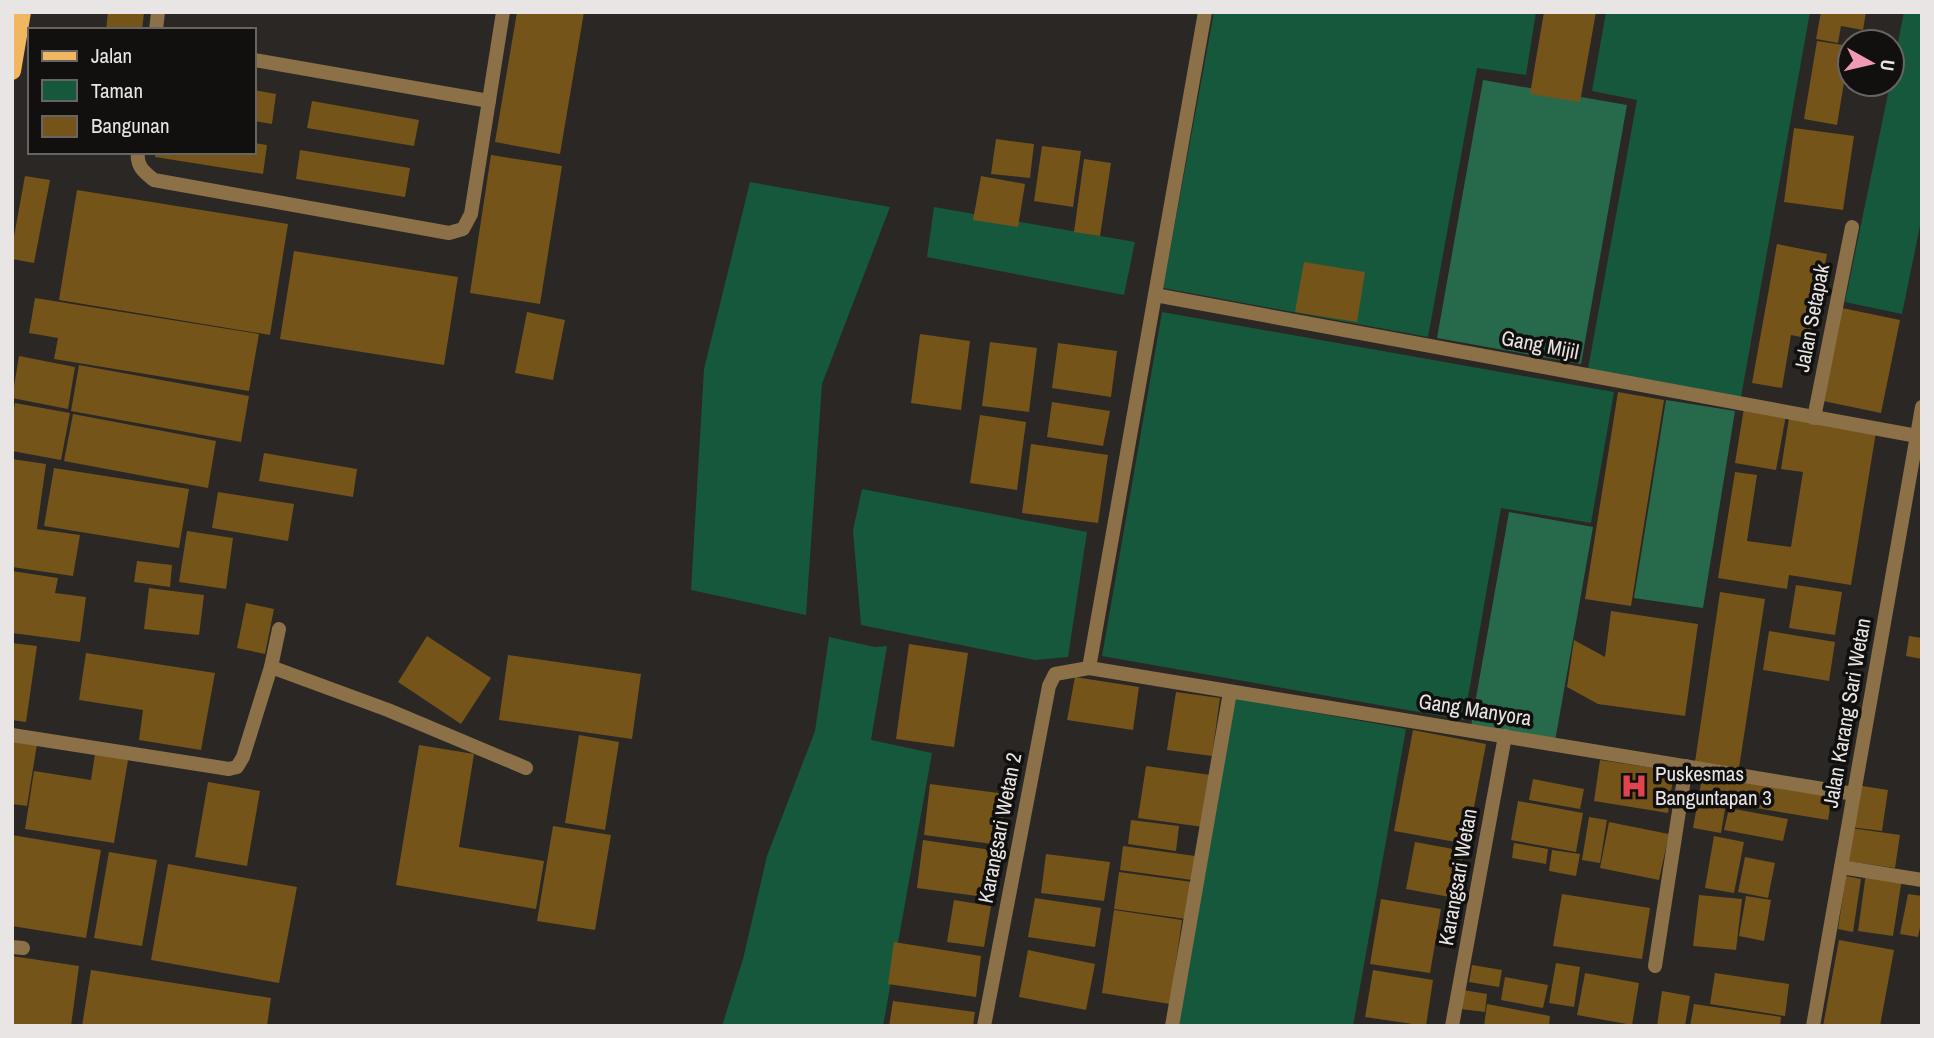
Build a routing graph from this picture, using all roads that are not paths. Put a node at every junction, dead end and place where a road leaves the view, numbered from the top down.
1 (22, 12) edge
2 (503, 12) edge
3 (1205, 12) edge
4 (256, 60) edge
5 (12, 71) edge
6 (489, 101) junction
7 (138, 154) edge
8 (1852, 227) dead end
9 (1155, 295) junction
10 (1922, 407) edge
11 (1814, 418) junction
12 (1917, 436) junction
13 (279, 629) dead end
14 (271, 667) junction
15 (1089, 668) junction
16 (1230, 692) junction
17 (12, 736) edge
18 (1505, 736) junction
19 (1686, 766) junction
20 (526, 768) dead end
21 (1854, 794) junction
22 (1841, 867) junction
23 (1922, 880) edge
24 (1655, 966) dead end
25 (984, 1026) edge
26 (1171, 1026) edge
27 (1452, 1026) edge
28 (1813, 1026) edge

1 - 5 main road
2 - 6 street
3 - 9 street
4 - 6 street
6 - 7 street
8 - 11 street, Jalan Setapak
9 - 11 street, Gang Mijil
9 - 15 street
10 - 12 street, Jalan Karang Sari Wetan
11 - 12 street, Gang Mijil
12 - 21 street, Jalan Karang Sari Wetan
13 - 14 street
14 - 17 street
14 - 20 street
15 - 16 street, Gang Manyora
15 - 25 street, Karangsari Wetan 2
16 - 18 street, Gang Manyora
16 - 26 street
18 - 19 street, Gang Manyora
18 - 27 street, Karangsari Wetan
19 - 21 street, Gang Manyora
19 - 24 street
21 - 22 street, Jalan Karang Sari Wetan
22 - 23 street
22 - 28 street, Jalan Karang Sari Wetan

